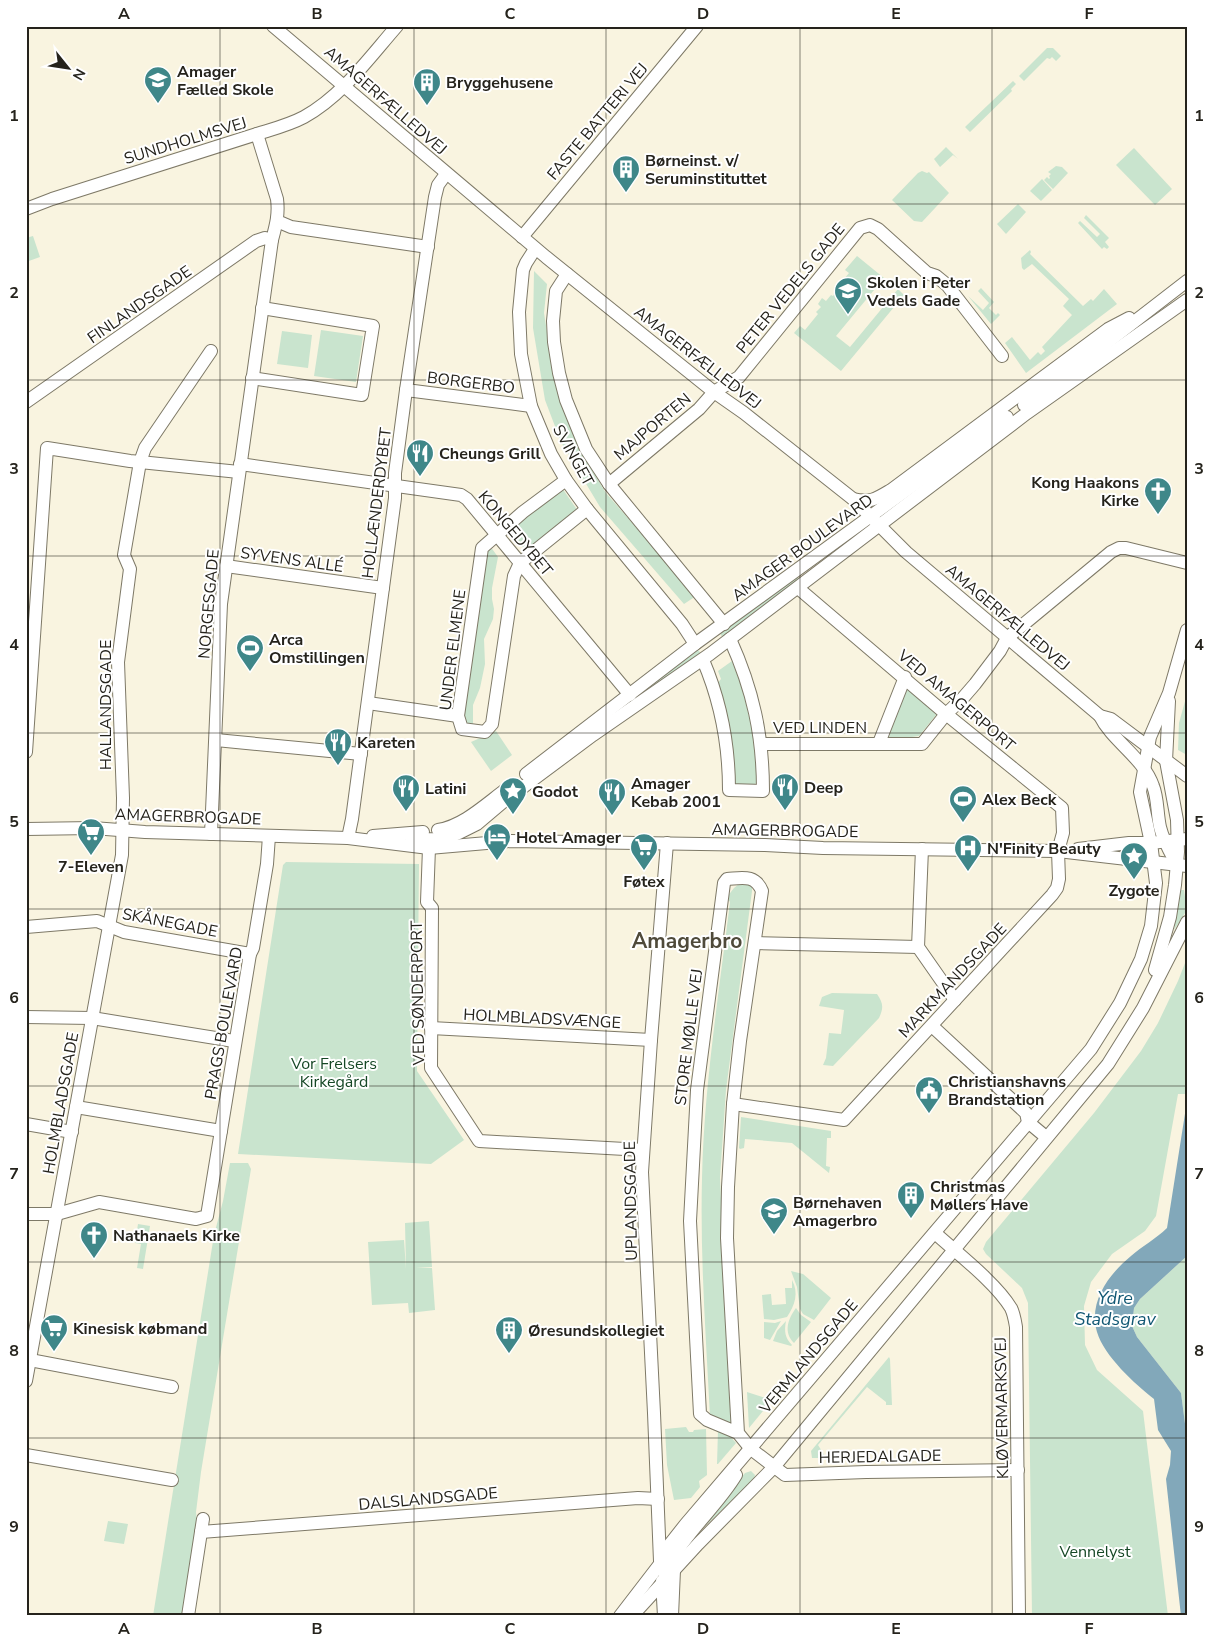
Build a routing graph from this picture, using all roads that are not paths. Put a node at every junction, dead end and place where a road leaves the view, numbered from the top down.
1 (273, 26) edge
2 (397, 26) edge
3 (697, 26) edge
4 (345, 86) junction
5 (257, 134) junction
6 (446, 174) junction
7 (26, 209) edge
8 (277, 221) junction
9 (522, 237) junction
10 (272, 240) junction
11 (428, 247) junction
12 (535, 248) junction
13 (567, 274) junction
14 (1187, 281) edge
15 (1187, 300) edge
16 (1152, 307) junction
17 (262, 308) junction
18 (211, 352) dead end
19 (1002, 356) dead end
20 (252, 378) junction
21 (406, 390) junction
22 (714, 392) junction
23 (26, 402) edge
24 (531, 406) junction
25 (140, 462) junction
26 (240, 468) junction
27 (566, 480) junction
28 (608, 484) junction
29 (396, 485) junction
30 (853, 499) junction
31 (587, 508) junction
32 (875, 520) junction
33 (496, 534) junction
34 (520, 563) junction
35 (1187, 563) edge
36 (226, 566) junction
37 (383, 588) junction
38 (798, 588) junction
39 (724, 624) junction
40 (1187, 630) edge
41 (1007, 638) junction
42 (730, 639) junction
43 (695, 644) junction
44 (703, 660) junction
45 (905, 677) junction
46 (1169, 693) junction
47 (630, 695) junction
48 (368, 703) junction
49 (946, 714) junction
50 (458, 716) junction
51 (1100, 716) junction
52 (216, 740) junction
53 (879, 743) junction
54 (761, 744) junction
55 (1147, 748) junction
56 (26, 752) edge
57 (361, 754) junction
58 (1166, 761) junction
59 (1143, 768) junction
60 (1187, 776) edge
61 (26, 829) edge
62 (123, 830) junction
63 (434, 831) junction
64 (459, 833) junction
65 (211, 834) junction
66 (269, 836) junction
67 (348, 838) junction
68 (511, 841) junction
69 (1151, 843) junction
70 (667, 844) junction
71 (429, 848) junction
72 (922, 849) junction
73 (1058, 851) junction
74 (1174, 856) edge
75 (1187, 922) edge
76 (109, 926) junction
77 (26, 928) edge
78 (754, 943) junction
79 (918, 947) junction
80 (250, 954) junction
81 (955, 1000) junction
82 (1143, 1008) junction
83 (26, 1017) edge
84 (92, 1018) junction
85 (932, 1026) junction
86 (432, 1028) junction
87 (650, 1040) junction
88 (234, 1042) junction
89 (733, 1104) junction
90 (76, 1107) junction
91 (1028, 1122) junction
92 (26, 1124) edge
93 (72, 1132) junction
94 (221, 1132) junction
95 (1046, 1137) junction
96 (644, 1150) junction
97 (26, 1214) edge
98 (57, 1214) junction
99 (934, 1233) junction
100 (954, 1251) junction
101 (30, 1351) edge
102 (26, 1381) edge
103 (172, 1387) dead end
104 (738, 1433) junction
105 (751, 1449) junction
106 (26, 1455) edge
107 (774, 1467) junction
108 (1018, 1470) junction
109 (172, 1480) dead end
110 (658, 1499) junction
111 (203, 1519) dead end
112 (201, 1532) junction
113 (670, 1544) junction
114 (660, 1564) junction
115 (673, 1565) junction
116 (662, 1584) junction
117 (188, 1616) edge
118 (620, 1616) edge
119 (632, 1616) edge
120 (664, 1616) edge
121 (672, 1616) edge
122 (1019, 1616) edge

1 - 4 street, AMAGERFÆLLEDVEJ
2 - 4 street, SUNDHOLMSVEJ
3 - 9 street, FASTE BATTERI VEJ
4 - 5 street, SUNDHOLMSVEJ
4 - 6 street, AMAGERFÆLLEDVEJ
5 - 7 street, SUNDHOLMSVEJ
5 - 8 street, NORGESGADE
6 - 9 street, AMAGERFÆLLEDVEJ
6 - 11 street, HOLLÆNDERDYBET
8 - 10 street, NORGESGADE
8 - 11 street
9 - 12 street, AMAGERFÆLLEDVEJ
10 - 17 street, NORGESGADE
10 - 23 street, FINLANDSGADE
11 - 21 street, HOLLÆNDERDYBET
12 - 13 street, AMAGERFÆLLEDVEJ
12 - 24 street, SVINGET
13 - 22 street, AMAGERFÆLLEDVEJ
13 - 28 street, SVINGET
14 - 16 street, AMAGER BOULEVARD
15 - 32 street, AMAGER BOULEVARD
16 - 30 street
16 - 32 street, AMAGER BOULEVARD
17 - 20 street, NORGESGADE
17 - 20 street
18 - 25 street, HALLANDSGADE
19 - 22 street, PETER VEDELS GADE
20 - 26 street, NORGESGADE
21 - 24 street, BORGERBO
21 - 29 street, HOLLÆNDERDYBET
22 - 28 street, MAJPORTEN
22 - 30 street, AMAGERFÆLLEDVEJ
24 - 27 street, SVINGET
25 - 26 street, KONGEDYBET
25 - 56 street, KONGEDYBET
25 - 62 street, HALLANDSGADE
26 - 29 street, KONGEDYBET
26 - 36 street, NORGESGADE
27 - 31 street, SVINGET
27 - 33 street, UNDER ELMENE
28 - 39 street, SVINGET
29 - 33 street, KONGEDYBET
29 - 37 street, HOLLÆNDERDYBET
30 - 32 street, AMAGERFÆLLEDVEJ
31 - 34 street
31 - 43 street, SVINGET
32 - 38 street, AMAGER BOULEVARD
32 - 39 street, AMAGER BOULEVARD
32 - 41 street, AMAGERFÆLLEDVEJ
33 - 34 street, KONGEDYBET
33 - 50 street, UNDER ELMENE
34 - 47 street, KONGEDYBET
34 - 50 street, UNDER ELMENE
35 - 41 street, VED LINDEN
36 - 37 street, SYVENS ALLÉ
36 - 52 street, NORGESGADE
37 - 48 street, HOLLÆNDERDYBET
38 - 42 street, AMAGER BOULEVARD
38 - 45 street, VED AMAGERPORT
39 - 43 street, AMAGER BOULEVARD
40 - 46 street
41 - 49 street, VED LINDEN
41 - 51 street, AMAGERFÆLLEDVEJ
42 - 44 street, AMAGER BOULEVARD
42 - 54 street
43 - 47 street, AMAGER BOULEVARD
44 - 54 street
44 - 64 street, AMAGER BOULEVARD
45 - 49 street, VED AMAGERPORT
45 - 53 street, VED LINDEN
46 - 55 street
46 - 58 street
47 - 63 street, AMAGER BOULEVARD
48 - 50 street
48 - 57 street, HOLLÆNDERDYBET
49 - 53 street, VED LINDEN
49 - 73 street, VED AMAGERPORT
51 - 55 street, AMAGERFÆLLEDVEJ
51 - 59 street, AMAGERFÆLLEDVEJ
52 - 57 street
52 - 65 street, NORGESGADE
53 - 54 street, VED LINDEN
55 - 58 street, AMAGERFÆLLEDVEJ
55 - 59 street
57 - 67 street, HOLLÆNDERDYBET
58 - 60 street, AMAGERFÆLLEDVEJ
58 - 74 street
59 - 69 street
59 - 74 street, AMAGERFÆLLEDVEJ
61 - 62 street, AMAGERBROGADE
62 - 65 street, AMAGERBROGADE
62 - 76 street, HOLMBLADSGADE
63 - 64 street, AMAGERBROGADE
63 - 67 street, AMAGERBROGADE
64 - 67 street
64 - 68 street, AMAGERBROGADE
65 - 66 street, AMAGERBROGADE
66 - 67 street, AMAGERBROGADE
66 - 80 street, PRAGS BOULEVARD
67 - 71 street, AMAGERBROGADE
68 - 70 street, AMAGERBROGADE
68 - 71 street, AMAGERBROGADE
69 - 73 street, AMAGERBROGADE
69 - 74 street
70 - 72 street, AMAGERBROGADE
70 - 87 street, UPLANDSGADE
71 - 86 street, VED SØNDERPORT
72 - 73 street, AMAGERBROGADE
72 - 79 street
73 - 74 street, AMAGERBROGADE
73 - 81 street, MARKMANDSGADE
74 - 82 street
74 - 91 street, VERMLANDSGADE
75 - 82 street
76 - 77 street, SKÅNEGADE
76 - 80 street, SKÅNEGADE
76 - 84 street, HOLMBLADSGADE
78 - 79 street
78 - 89 street, STORE MØLLE VEJ
78 - 104 street, STORE MØLLE VEJ
79 - 81 street
80 - 88 street, PRAGS BOULEVARD
81 - 85 street, MARKMANDSGADE
82 - 95 street
83 - 84 street
84 - 88 street
84 - 90 street, HOLMBLADSGADE
85 - 89 street, MARKMANDSGADE
85 - 91 street
86 - 87 street, HOLMBLADSVÆNGE
86 - 96 street, VED SØNDERPORT
87 - 96 street, UPLANDSGADE
88 - 94 street, PRAGS BOULEVARD
89 - 104 street, STORE MØLLE VEJ
90 - 93 street, HOLMBLADSGADE
90 - 94 street
91 - 95 street
91 - 99 street, VERMLANDSGADE
92 - 93 street
93 - 98 street, HOLMBLADSGADE
94 - 98 street, PRAGS BOULEVARD
95 - 100 street
96 - 110 street, UPLANDSGADE
97 - 98 street
98 - 101 street, HOLMBLADSGADE
99 - 100 street, KLØVERMARKSVEJ
99 - 105 street, VERMLANDSGADE
100 - 107 street
100 - 108 street, KLØVERMARKSVEJ
101 - 102 street, HOLMBLADSGADE
101 - 103 street
104 - 105 street, STORE MØLLE VEJ
105 - 107 street, HERJEDALGADE
105 - 113 street, VERMLANDSGADE
105 - 115 street
106 - 109 street
107 - 108 street, HERJEDALGADE
107 - 115 street
108 - 122 street, KLØVERMARKSVEJ
110 - 112 street, DALSLANDSGADE
110 - 113 street, UPLANDSGADE
110 - 114 street, UPLANDSGADE
111 - 112 street
112 - 117 street
113 - 114 street, VERMLANDSGADE
113 - 115 street, UPLANDSGADE
114 - 116 street, UPLANDSGADE
114 - 118 street, VERMLANDSGADE
115 - 116 street
115 - 121 street, UPLANDSGADE
116 - 119 street
116 - 120 street, UPLANDSGADE

